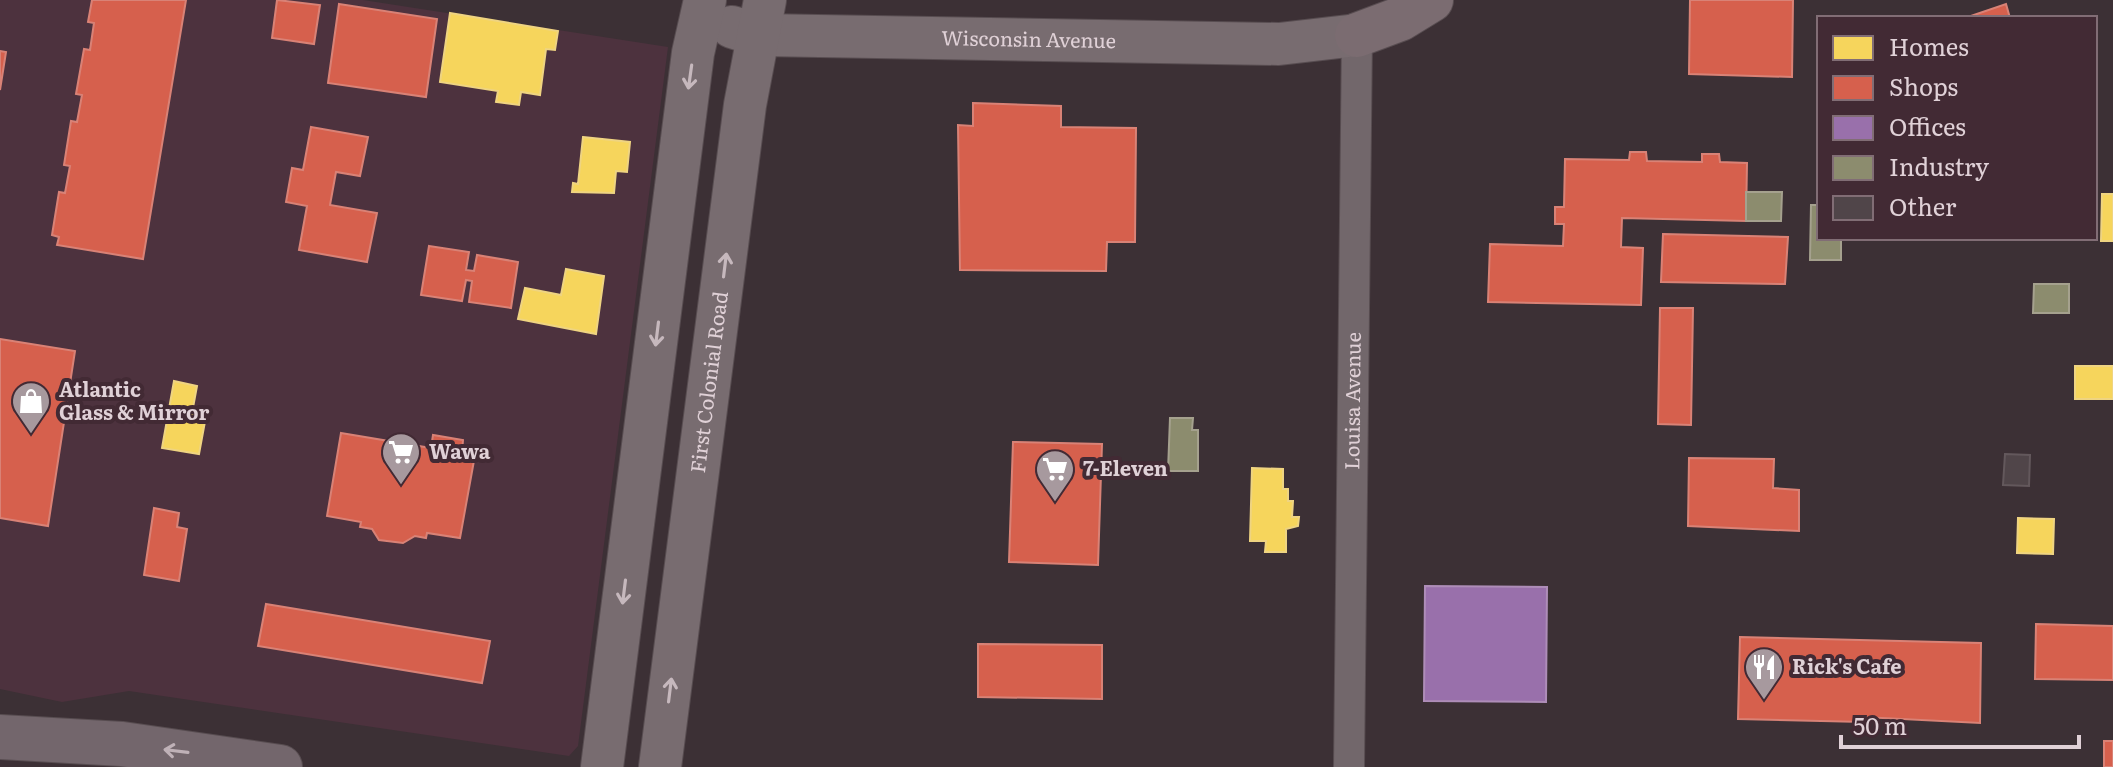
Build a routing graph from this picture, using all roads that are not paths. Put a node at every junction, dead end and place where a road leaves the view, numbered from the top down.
1 (1431, 0) edge
2 (703, 9) edge
3 (761, 18) edge
4 (1357, 35) junction
5 (0, 737) edge
6 (0, 760) edge
7 (24, 767) edge
8 (280, 767) edge
9 (602, 767) edge
10 (660, 767) edge
11 (1349, 767) edge

1 - 4 highway
2 - 3 main road, Wisconsin Avenue
2 -> 9 main road
3 - 4 main road, Wisconsin Avenue
10 -> 3 main road, First Colonial Road
4 - 11 street, Louisa Avenue
8 -> 5 main road
6 - 7 main road

